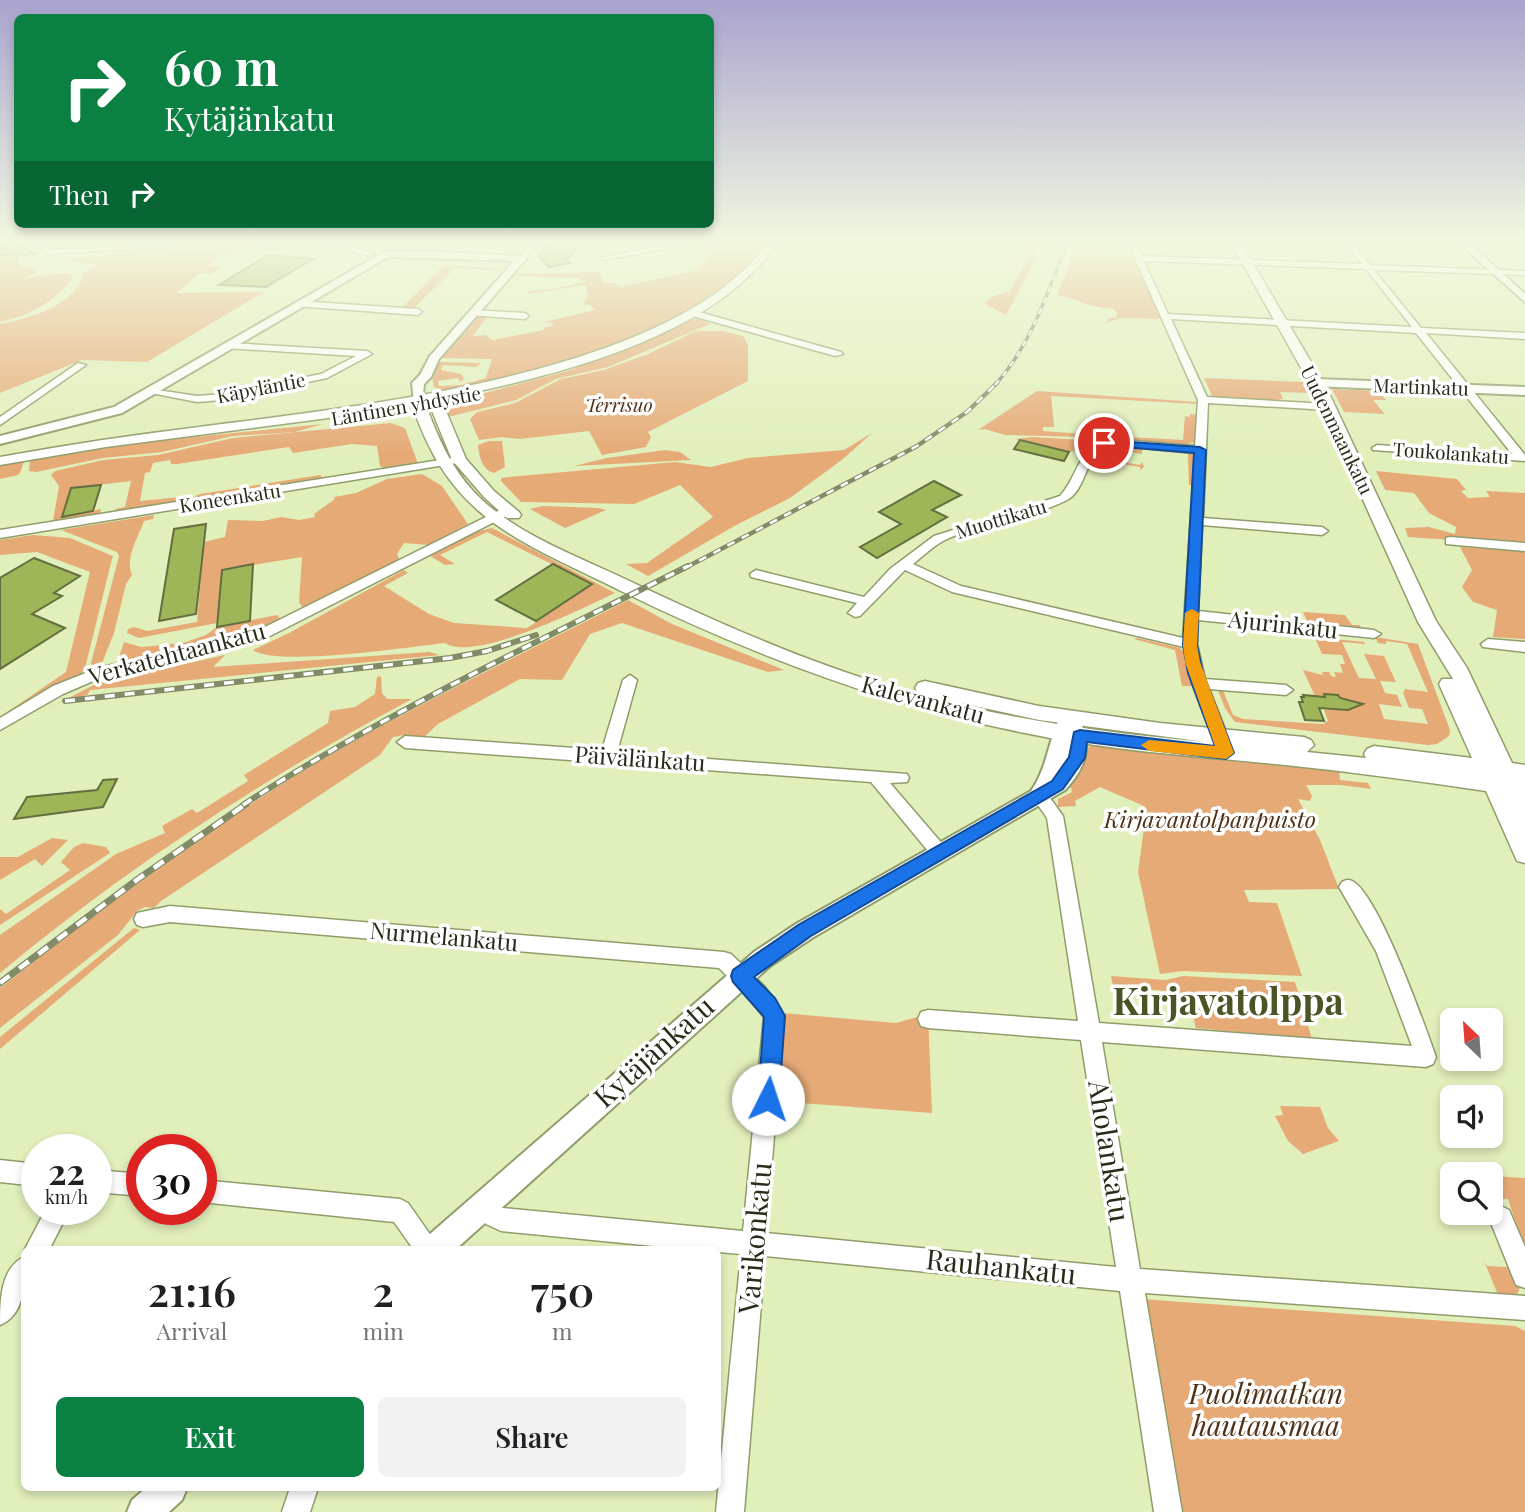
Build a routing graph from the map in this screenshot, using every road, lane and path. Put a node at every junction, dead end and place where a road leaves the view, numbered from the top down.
1 (473, 313) edge
2 (282, 314) edge
3 (483, 314) edge
4 (691, 314) edge
5 (694, 314) edge
6 (1276, 314) edge
7 (1406, 314) edge
8 (525, 316) dead end
9 (1166, 316) joint
10 (1282, 323) junction
11 (1419, 330) junction
12 (1525, 336) edge
13 (228, 346) junction
14 (838, 354) dead end
15 (81, 365) dead end
16 (1317, 383) junction
17 (1465, 389) junction
18 (1525, 391) edge
19 (151, 392) junction
20 (1203, 400) junction
21 (427, 402) junction
22 (1328, 407) junction
23 (0, 422) edge
24 (0, 440) edge
25 (1377, 448) dead end
26 (1200, 450) junction
27 (1523, 458) edge
28 (0, 461) edge
29 (452, 461) junction
30 (500, 514) junction
31 (1197, 521) junction
32 (1322, 531) dead end
33 (0, 534) edge
34 (1450, 541) dead end
35 (1525, 547) edge
36 (904, 565) junction
37 (756, 574) dead end
38 (865, 601) junction
39 (855, 613) dead end
40 (1192, 615) junction
41 (1374, 634) dead end
42 (1488, 644) dead end
43 (1190, 645) junction
44 (1525, 648) edge
45 (630, 680) dead end
46 (1199, 683) junction
47 (1286, 690) dead end
48 (0, 725) edge
49 (1070, 729) junction
50 (405, 742) dead end
51 (1223, 744) junction
52 (608, 757) junction
53 (874, 776) junction
54 (901, 778) dead end
55 (1508, 778) edge
56 (1039, 795) junction
57 (1525, 818) edge
58 (939, 852) junction
59 (1525, 854) edge
60 (1348, 887) dead end
61 (143, 919) dead end
62 (740, 976) junction
63 (928, 1019) dead end
64 (1089, 1030) junction
65 (0, 1171) edge
66 (21, 1173) edge
67 (217, 1193) edge
68 (483, 1204) junction
69 (1503, 1223) edge
70 (50, 1225) edge
71 (755, 1244) junction
72 (38, 1246) edge
73 (428, 1246) edge
74 (436, 1246) edge
75 (21, 1274) edge
76 (1525, 1276) edge
77 (1130, 1280) junction
78 (1525, 1308) edge
79 (0, 1312) edge
80 (167, 1491) edge
81 (303, 1491) edge
82 (144, 1512) edge
83 (296, 1512) edge
84 (730, 1512) edge
85 (1168, 1512) edge

1 - 21 street
2 - 13 street
3 - 8 street
4 - 21 main road, Läntinen yhdystie
5 - 14 street
6 - 10 main road, Uudenmaankatu
7 - 11 street
9 - 10 street
9 - 20 street
10 - 11 street
10 - 16 main road, Uudenmaankatu
11 - 12 street
11 - 17 street
13 - 19 street
13 - 19 street, Käpyläntie
15 - 23 street
16 - 17 street, Martinkatu
16 - 22 main road, Uudenmaankatu
17 - 18 street, Martinkatu
17 - 27 street
19 - 24 street
20 - 22 street
20 - 26 street
21 - 28 main road, Läntinen yhdystie
21 - 29 main road, Kalevankatu
22 - 55 main road, Uudenmaankatu
25 - 27 street, Toukolankatu
26 - 31 street
26 - 36 street, Muottikatu
29 - 30 main road, Kalevankatu
29 - 33 street, Koneenkatu
30 - 48 street, Verkatehtaankatu
30 - 49 main road, Kalevankatu
31 - 32 street
31 - 40 street
34 - 35 street
36 - 38 street, Muottikatu
36 - 43 street
37 - 38 street
38 - 39 street, Muottikatu
40 - 41 street, Ajurinkatu
40 - 43 street
42 - 44 street
43 - 46 street
45 - 52 street
46 - 47 street
46 - 51 street
49 - 51 main road, Kalevankatu
49 - 56 street, Kytäjänkatu
50 - 52 street, Päivälänkatu
51 - 55 main road, Kalevankatu
52 - 53 street, Päivälänkatu
53 - 54 street, Päivälänkatu
53 - 58 street
55 - 57 main road, Uudenmaankatu
55 - 59 main road, Uudenmaankatu
56 - 58 street, Kytäjänkatu
56 - 64 street, Aholankatu
58 - 62 street, Kytäjänkatu
60 - 64 street
61 - 62 street, Nurmelankatu
62 - 68 street, Kytäjänkatu
62 - 71 street, Varikonkatu
63 - 64 street
64 - 77 street, Aholankatu
65 - 66 street
67 - 73 street
68 - 71 street, Rauhankatu
68 - 74 street, Kytäjänkatu
69 - 76 street
70 - 72 street
71 - 77 street, Rauhankatu
71 - 84 street, Varikonkatu
75 - 79 street
77 - 78 street, Rauhankatu
77 - 85 street, Aholankatu
80 - 82 street
81 - 83 street

